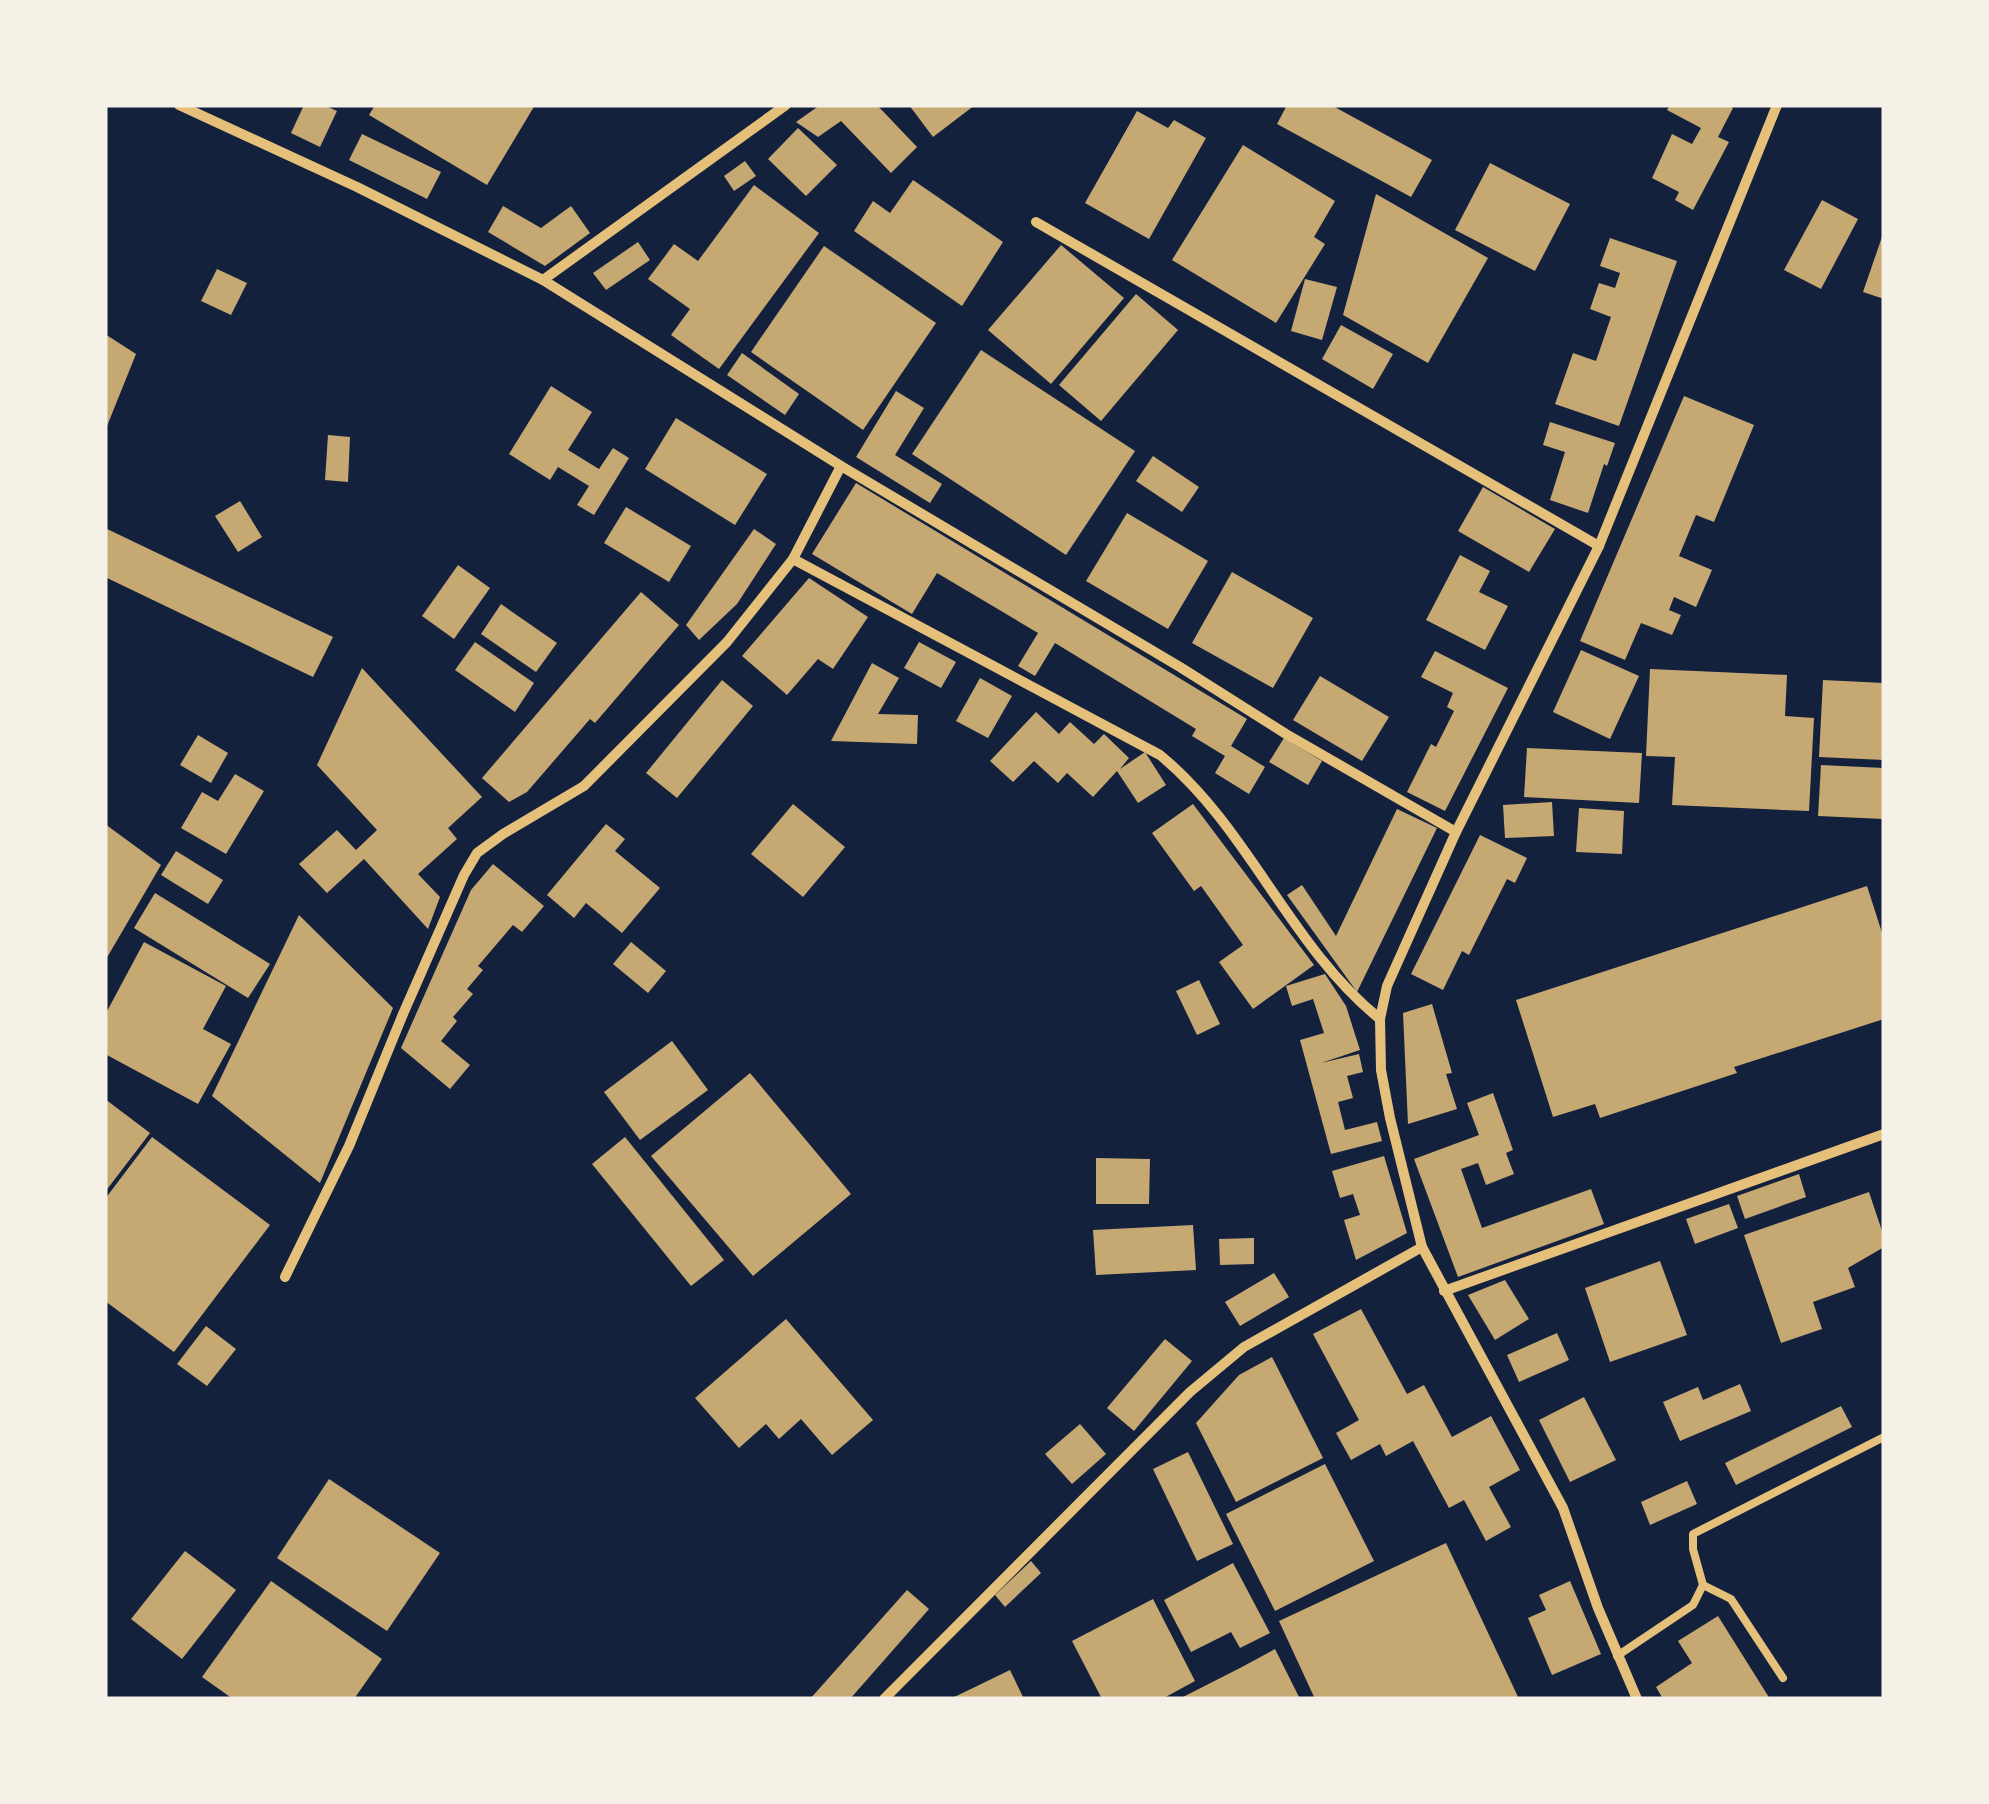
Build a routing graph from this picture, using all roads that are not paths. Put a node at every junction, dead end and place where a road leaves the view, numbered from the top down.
1 (179, 105) edge
2 (786, 105) edge
3 (1777, 105) edge
4 (1036, 222) dead end
5 (544, 280) junction
6 (841, 466) junction
7 (1600, 546) junction
8 (794, 560) junction
9 (1456, 832) junction
10 (1380, 1019) junction
11 (1884, 1134) edge
12 (1422, 1247) junction
13 (285, 1277) dead end
14 (1444, 1290) junction
15 (1884, 1436) edge
16 (1703, 1585) junction
17 (1617, 1656) junction
18 (1783, 1678) dead end
19 (884, 1699) edge
20 (1637, 1699) edge

1 - 5 street
2 - 5 street
3 - 7 street
4 - 7 street
5 - 6 street
6 - 8 street
6 - 9 street
7 - 9 street
8 - 10 street
8 - 13 street
9 - 10 street
10 - 12 street
11 - 14 street
12 - 14 street
12 - 19 street
14 - 17 street
15 - 16 lane
16 - 17 lane
16 - 18 lane
17 - 20 street

